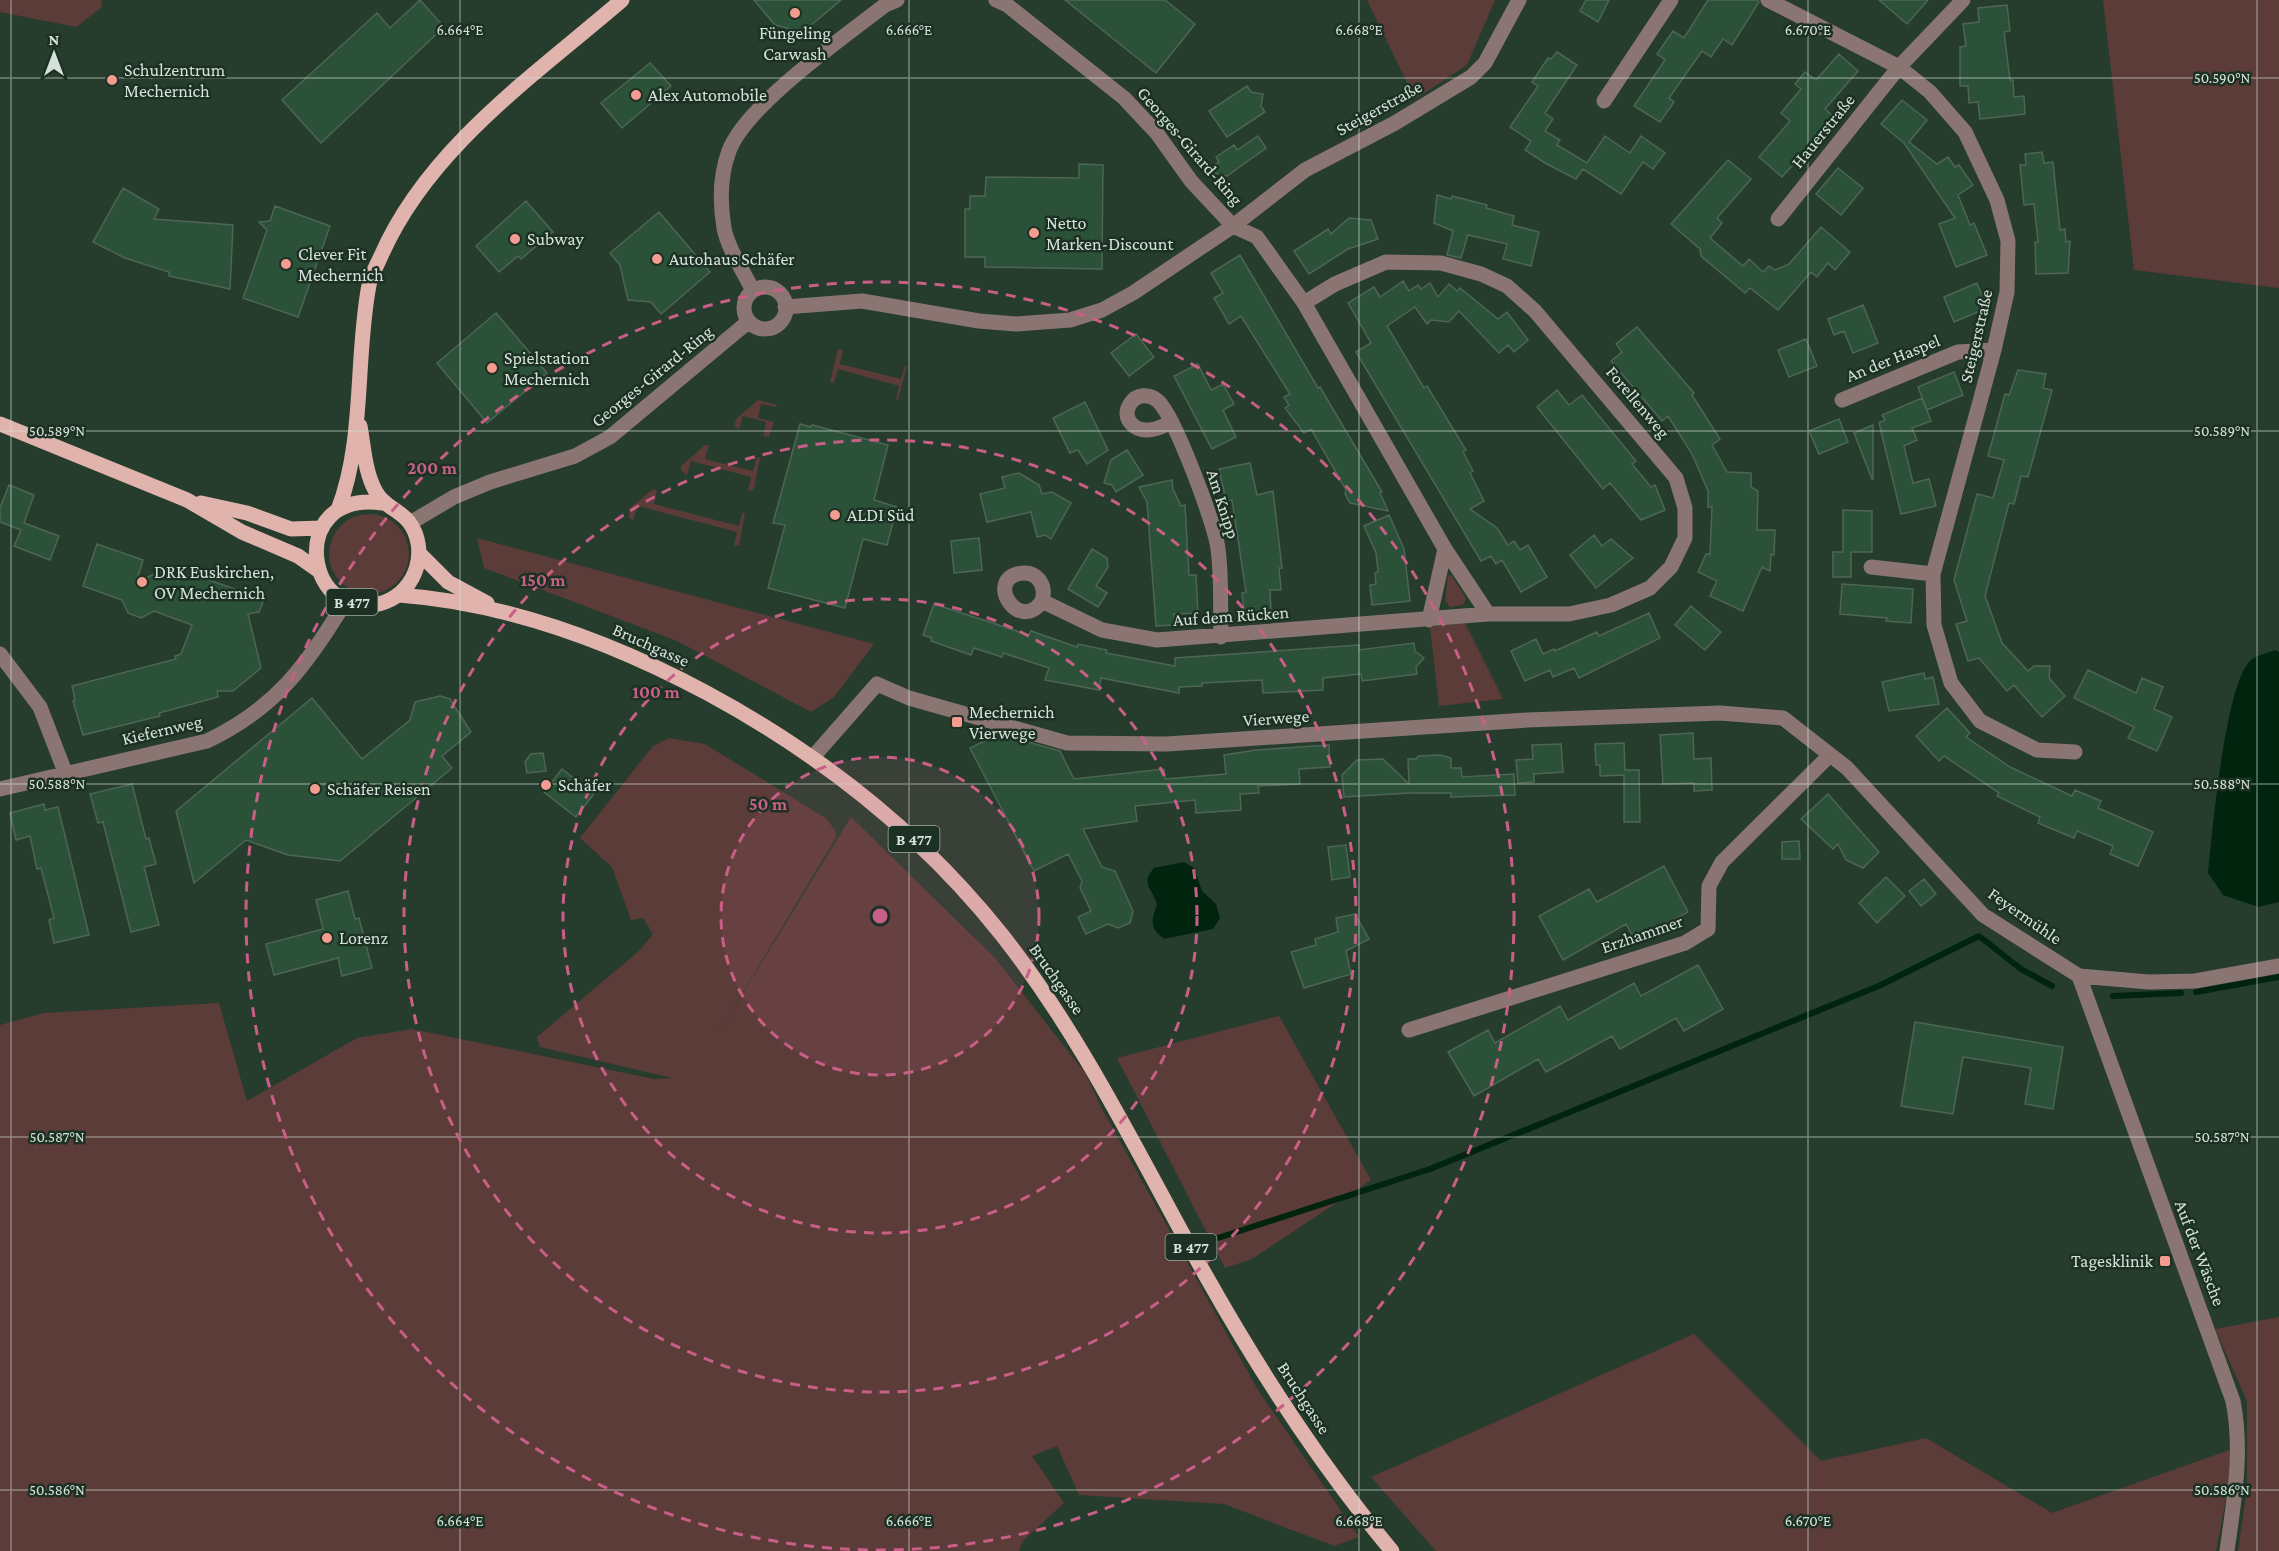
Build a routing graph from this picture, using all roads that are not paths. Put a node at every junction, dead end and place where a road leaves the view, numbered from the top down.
1 (622, 0) edge
2 (897, 0) edge
3 (996, 0) edge
4 (1519, 0) edge
5 (1671, 0) edge
6 (1768, 0) edge
7 (1963, 0) edge
8 (1899, 68) junction
9 (1604, 101) dead end
10 (1778, 219) dead end
11 (1233, 226) junction
12 (753, 291) junction
13 (1304, 303) junction
14 (785, 307) junction
15 (748, 322) junction
16 (1994, 350) junction
17 (1842, 400) dead end
18 (356, 405) junction
19 (1170, 423) dead end
20 (0, 424) edge
21 (187, 500) junction
22 (382, 503) junction
23 (338, 510) junction
24 (410, 523) junction
25 (322, 528) junction
26 (1445, 549) junction
27 (420, 554) junction
28 (1871, 567) dead end
29 (318, 570) junction
30 (1933, 574) junction
31 (399, 595) junction
32 (346, 601) junction
33 (1042, 601) dead end
34 (511, 614) junction
35 (1488, 614) junction
36 (1469, 616) joint
37 (1429, 620) junction
38 (1221, 637) junction
39 (0, 654) edge
40 (1783, 718) joint
41 (2075, 752) dead end
42 (1830, 754) junction
43 (813, 757) junction
44 (65, 772) junction
45 (0, 789) edge
46 (2279, 966) edge
47 (2079, 976) junction
48 (1409, 1030) dead end
49 (1392, 1551) edge
50 (2227, 1551) edge

1 - 18 main road
2 - 12 street
3 - 11 street, Georges-Girard-Ring
4 - 11 street, Steigerstraße
5 - 9 street
6 - 8 street, Steigerstraße
7 - 8 street, Hauerstraße
8 - 10 street, Hauerstraße
8 - 16 street, Steigerstraße
11 - 13 street
11 - 14 street, Georges-Girard-Ring
12 - 14 street
12 - 15 street
13 - 26 street
13 - 35 street, Forellenweg
14 - 15 street
15 - 24 street, Georges-Girard-Ring
16 - 17 street, An der Haspel
16 - 30 street, Steigerstraße
18 - 22 main road
18 - 23 main road
19 - 38 street, Am Knipp
20 - 21 main road, B 477
21 - 25 main road, B 477
21 - 29 main road, B 477
22 - 23 main road
22 - 24 main road
23 - 25 main road, B 477
24 - 27 main road, B 477
25 - 29 main road, B 477
26 - 35 street
26 - 37 street
27 - 31 main road, B 477
27 - 34 main road, Bruchgasse / B 477
28 - 30 street
29 - 32 main road, B 477
30 - 41 street, Steigerstraße
31 - 32 main road, B 477
31 - 34 main road, Bruchgasse / B 477
32 - 44 street, Kiefernweg
33 - 38 street, Auf dem Rücken
34 - 43 main road, Bruchgasse / B 477
35 - 36 street, Forellenweg
36 - 37 street, Auf dem Rücken
37 - 38 street, Auf dem Rücken
39 - 44 street
40 - 42 street, Feyermühle
40 - 43 street, Vierwege
42 - 47 street, Feyermühle
42 - 48 street, Erzhammer
43 - 49 main road, Bruchgasse / B 477
44 - 45 street, Kiefernweg
46 - 47 street, Feyermühle
47 - 50 street, Auf der Wäsche

